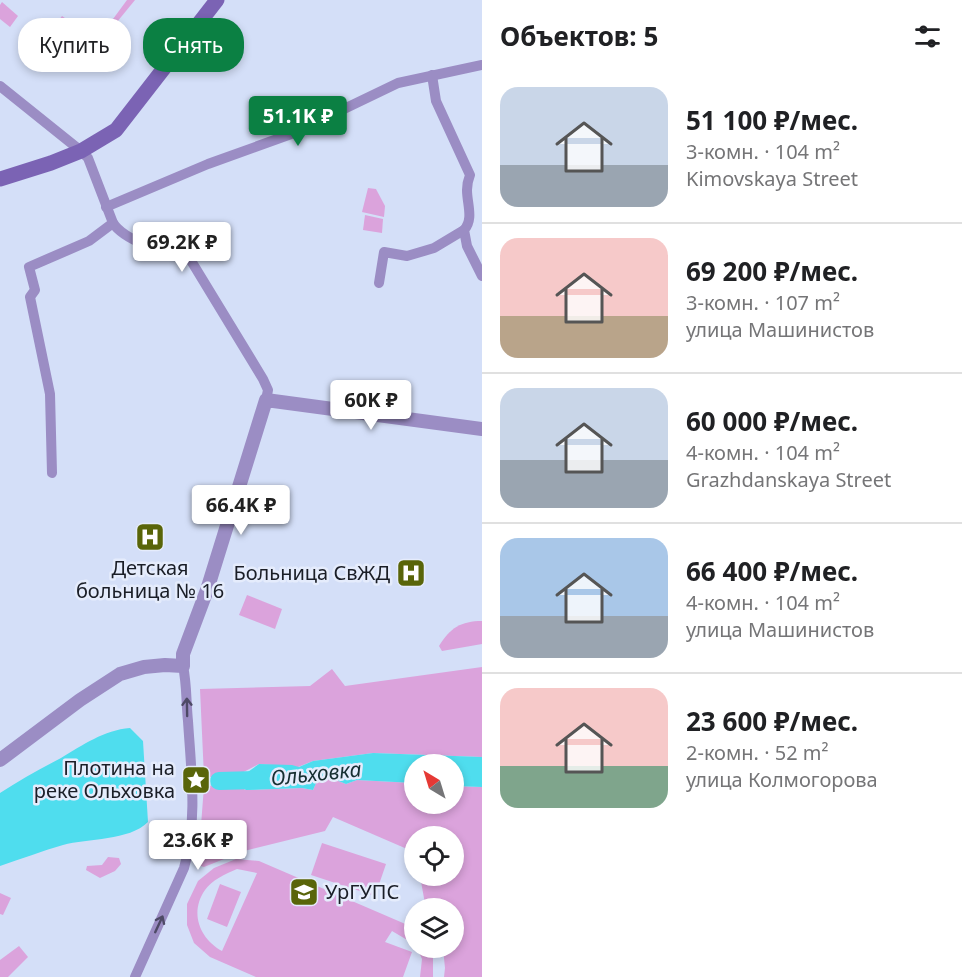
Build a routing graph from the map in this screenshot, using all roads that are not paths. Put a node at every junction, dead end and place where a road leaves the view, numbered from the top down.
1 (217, 0) edge
2 (482, 65) edge
3 (432, 75) junction
4 (0, 86) edge
5 (81, 151) junction
6 (0, 179) edge
7 (105, 207) junction
8 (112, 223) junction
9 (464, 230) junction
10 (482, 276) edge
11 (379, 283) dead end
12 (266, 400) junction
13 (482, 429) edge
14 (52, 473) dead end
15 (183, 666) junction
16 (0, 760) edge
17 (135, 977) edge

1 - 5 main road
2 - 3 street
3 - 7 street
3 - 9 street
4 - 5 street
5 - 6 main road
5 - 7 street
7 - 8 street
8 - 12 street
8 - 14 street
9 - 10 street
9 - 11 street
12 - 13 street
12 - 15 street
15 - 16 street
17 -> 15 street

